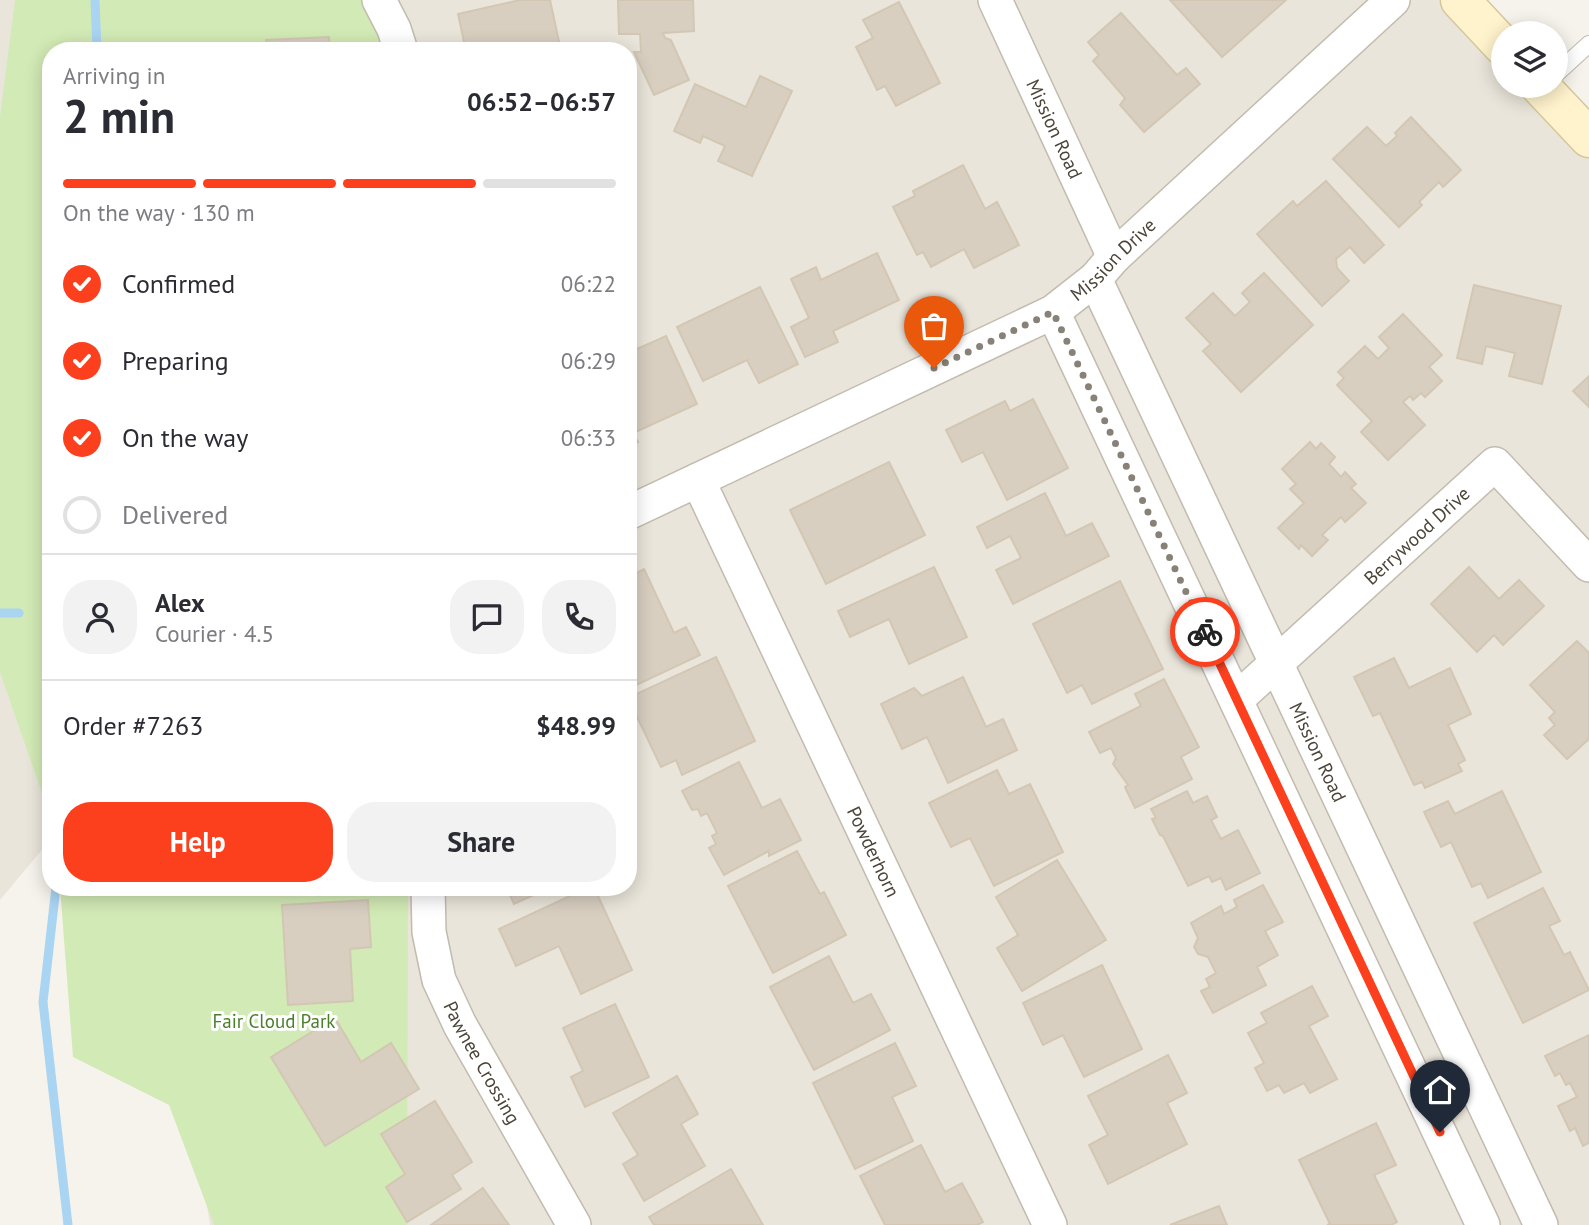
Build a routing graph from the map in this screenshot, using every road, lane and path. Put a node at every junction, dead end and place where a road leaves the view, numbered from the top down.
1 (379, 0) edge
2 (995, 0) edge
3 (1393, 0) edge
4 (1460, 0) edge
5 (1491, 33) edge
6 (398, 42) edge
7 (1589, 44) edge
8 (1568, 63) edge
9 (1557, 98) edge
10 (1589, 138) edge
11 (1105, 268) junction
12 (1053, 312) junction
13 (698, 480) junction
14 (637, 509) edge
15 (1589, 565) edge
16 (1276, 664) junction
17 (1237, 699) junction
18 (428, 896) edge
19 (1465, 1064) junction
20 (1419, 1086) junction
21 (574, 1225) edge
22 (1050, 1225) edge
23 (1483, 1225) edge
24 (1541, 1225) edge

1 - 6 street
2 - 11 street, Mission Road
3 - 11 street, Mission Drive
4 - 5 street
7 - 8 lane
9 - 10 street
11 - 12 street, Mission Drive
11 - 16 street, Mission Road
12 - 13 street, Mission Drive
12 - 17 street
13 - 14 street, Mission Drive
13 - 22 street, Powderhorn
15 - 16 street, Berrywood Drive
16 - 17 street, Berrywood Drive
16 - 19 street, Mission Road
17 - 20 street
18 - 21 street, Pawnee Crossing
19 - 20 street
19 - 24 street, Mission Road
20 - 23 street

